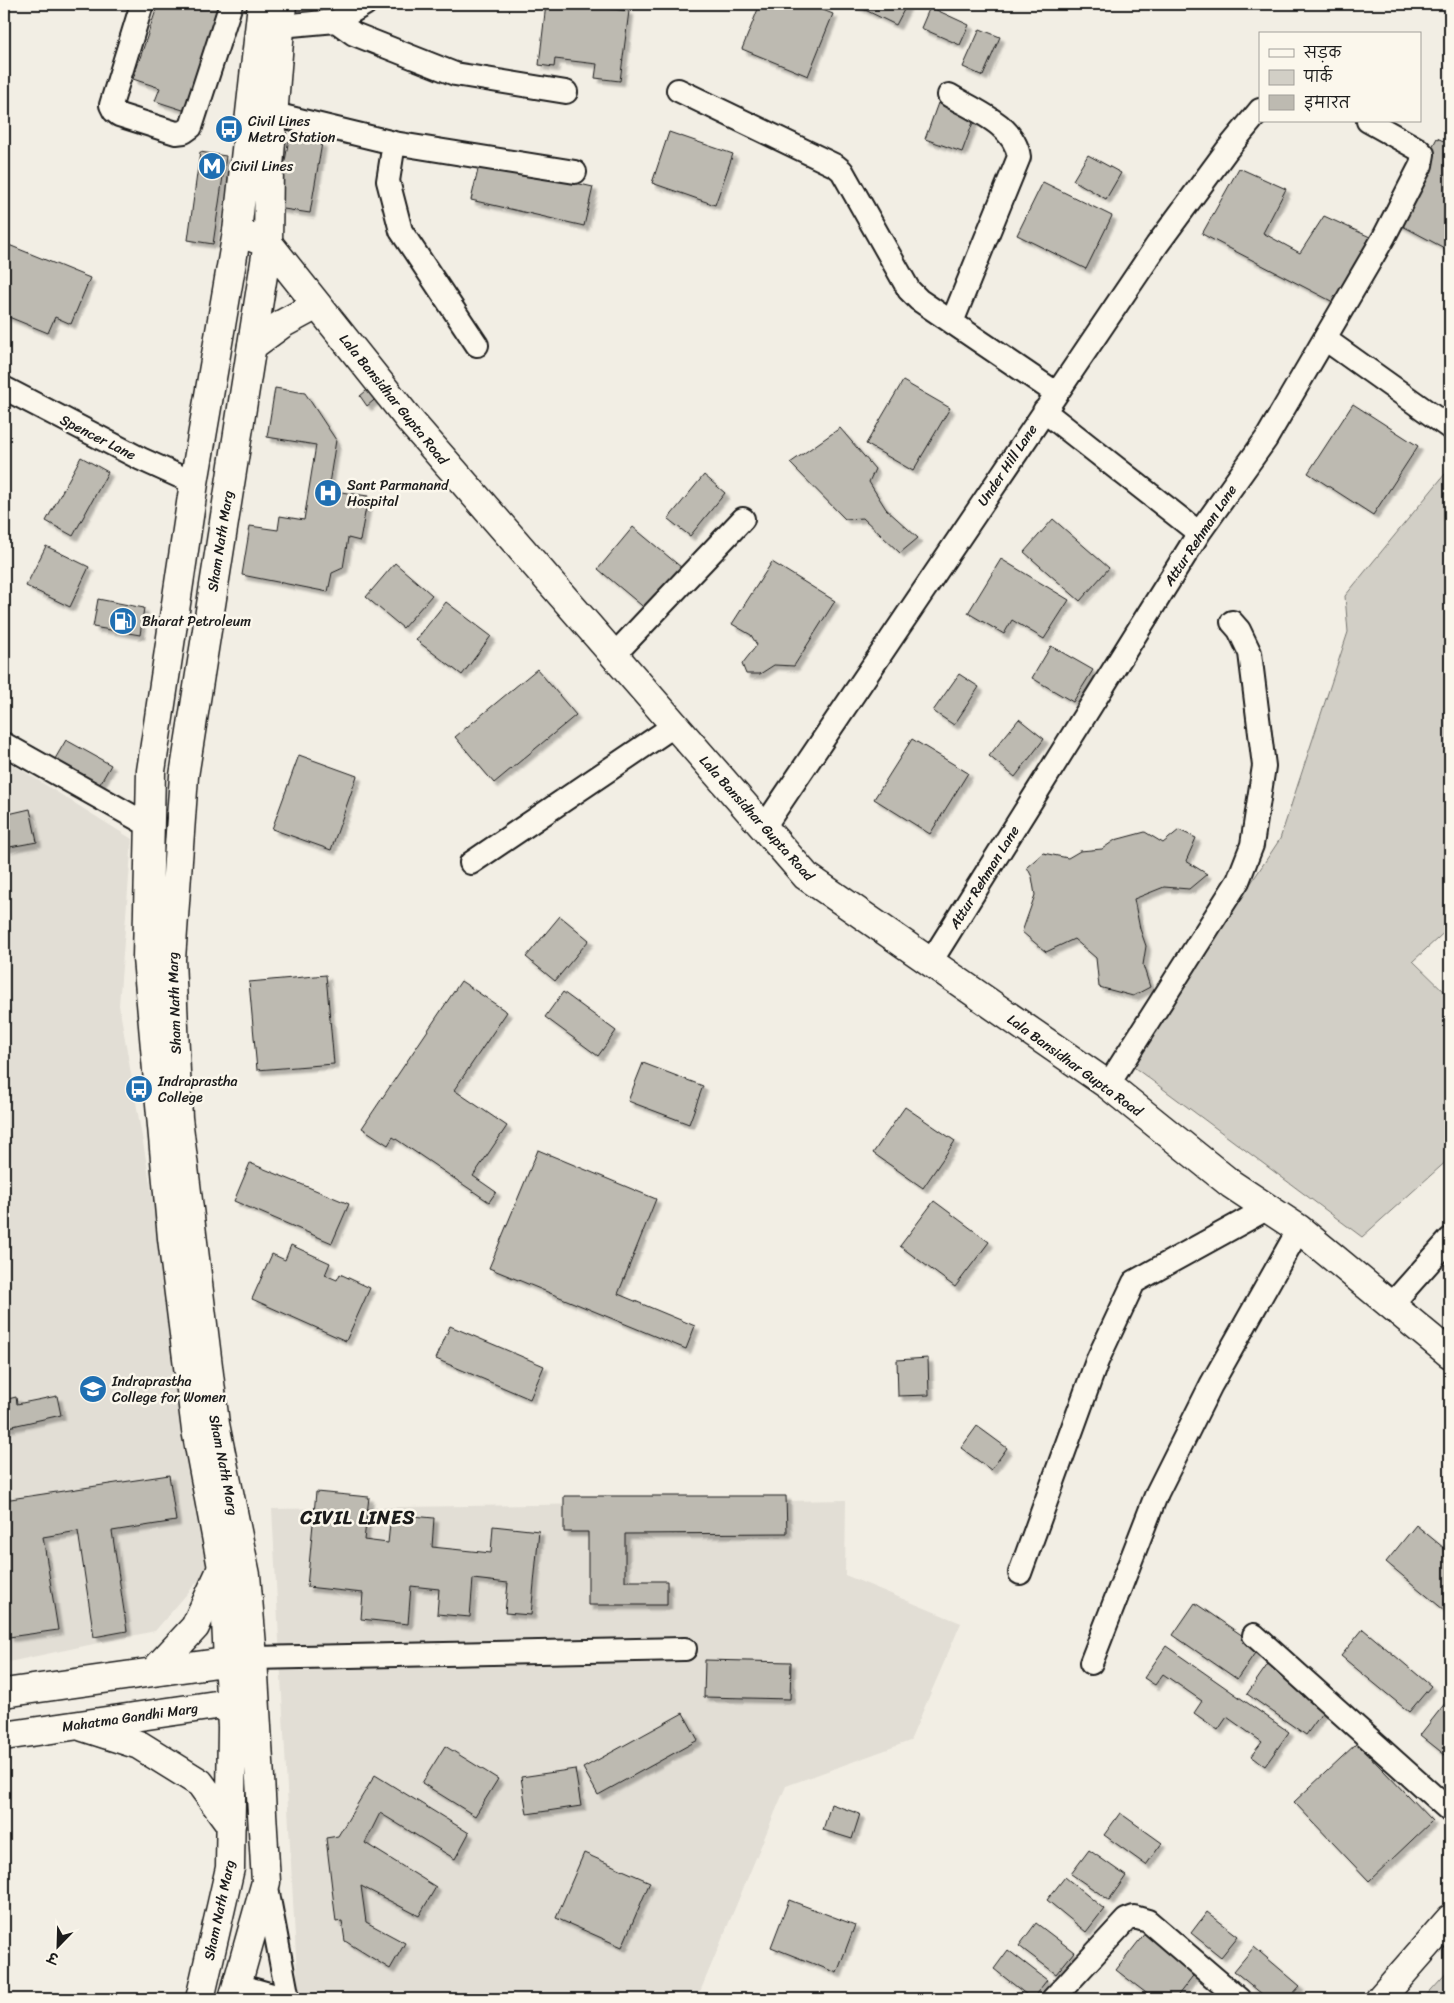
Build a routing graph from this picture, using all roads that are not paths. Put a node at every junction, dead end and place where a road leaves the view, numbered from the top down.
1 (142, 4) edge
2 (232, 4) edge
3 (365, 4) edge
4 (271, 12) edge
5 (336, 20) junction
6 (678, 90) dead end
7 (566, 92) dead end
8 (949, 95) dead end
9 (1259, 111) edge
10 (274, 114) junction
11 (1370, 122) edge
12 (394, 143) junction
13 (575, 172) dead end
14 (237, 232) junction
15 (268, 243) junction
16 (317, 304) junction
17 (952, 322) junction
18 (1325, 339) junction
19 (477, 345) dead end
20 (252, 346) junction
21 (4, 388) edge
22 (1056, 393) junction
23 (1044, 411) junction
24 (1450, 428) edge
25 (194, 482) junction
26 (742, 519) dead end
27 (1200, 533) junction
28 (1232, 622) dead end
29 (614, 655) junction
30 (675, 725) junction
31 (4, 744) edge
32 (150, 826) junction
33 (764, 827) junction
34 (471, 864) dead end
35 (930, 963) junction
36 (1108, 1085) junction
37 (1268, 1208) junction
38 (1299, 1229) junction
39 (1450, 1238) edge
40 (1392, 1304) junction
41 (1450, 1354) edge
42 (222, 1568) junction
43 (1020, 1573) dead end
44 (1254, 1635) dead end
45 (685, 1649) dead end
46 (241, 1659) junction
47 (1091, 1663) dead end
48 (154, 1672) junction
49 (4, 1693) edge
50 (244, 1701) junction
51 (77, 1725) junction
52 (4, 1736) edge
53 (1450, 1811) edge
54 (231, 1826) junction
55 (266, 1882) junction
56 (1450, 1920) edge
57 (235, 1992) edge
58 (200, 1999) edge
59 (287, 1999) edge
60 (1053, 1999) edge
61 (1239, 1999) edge
62 (1380, 1999) edge

1 - 2 street
2 - 4 street
3 - 5 street
4 - 5 street
4 - 10 main road, Sham Nath Marg
4 - 14 main road, Sham Nath Marg
5 - 7 street
6 - 17 street
8 - 17 street
9 - 22 street, Under Hill Lane
10 - 12 street
10 - 15 main road, Sham Nath Marg
11 - 18 street, Attur Rehman Lane
12 - 13 street
12 - 19 street
14 - 15 main road
14 - 25 main road, Sham Nath Marg
15 - 16 main road, Lala Bansidhar Gupta Road
15 - 20 main road, Sham Nath Marg
16 - 20 main road
16 - 29 main road, Lala Bansidhar Gupta Road
17 - 22 street
18 - 24 street
18 - 27 street, Attur Rehman Lane
20 - 46 main road, Sham Nath Marg
21 - 25 street, Spencer Lane
22 - 23 street, Under Hill Lane
23 - 27 street
23 - 33 street, Under Hill Lane
25 - 32 main road, Sham Nath Marg
26 - 29 street
27 - 35 street, Attur Rehman Lane
28 - 36 street
29 - 30 main road, Lala Bansidhar Gupta Road
30 - 33 main road, Lala Bansidhar Gupta Road
30 - 34 street
31 - 32 street
32 - 42 main road, Sham Nath Marg
33 - 35 main road, Lala Bansidhar Gupta Road
35 - 36 main road, Lala Bansidhar Gupta Road
36 - 37 main road, Lala Bansidhar Gupta Road
37 - 38 main road, Lala Bansidhar Gupta Road
37 - 43 street
38 - 40 main road, Lala Bansidhar Gupta Road
38 - 47 street
39 - 40 street
40 - 41 main road, Lala Bansidhar Gupta Road
42 - 46 main road, Sham Nath Marg
42 - 48 main road
44 - 53 street
45 - 46 street
46 - 48 main road
46 - 50 main road, Sham Nath Marg
48 - 49 main road
50 - 51 main road, Mahatma Gandhi Marg
50 - 54 main road, Sham Nath Marg
50 - 55 main road, Sham Nath Marg
51 - 52 main road, Mahatma Gandhi Marg
51 - 54 main road
54 - 58 main road, Sham Nath Marg
55 - 57 main road, Sham Nath Marg
55 - 59 street
56 - 62 main road
57 - 59 street
60 - 61 street

